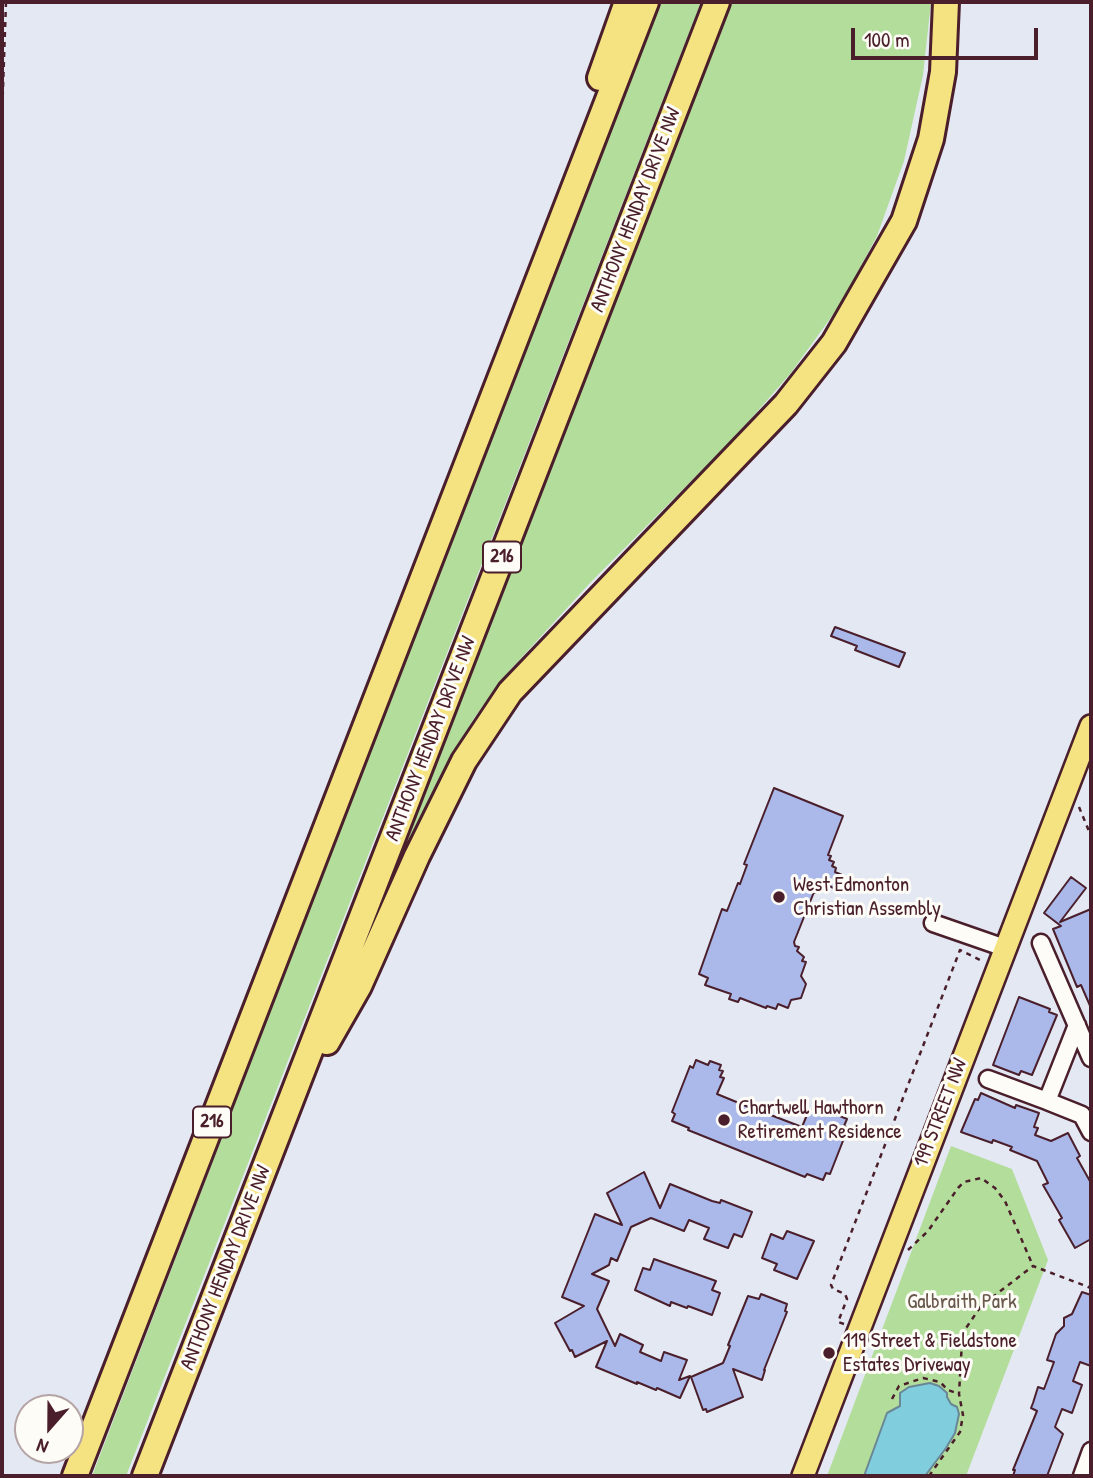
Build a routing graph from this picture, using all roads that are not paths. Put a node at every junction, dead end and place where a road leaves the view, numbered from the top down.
1 (627, 2) edge
2 (646, 2) edge
3 (717, 2) edge
4 (946, 2) edge
5 (576, 181) junction
6 (1091, 711) edge
7 (1091, 726) edge
8 (1080, 750) junction
9 (933, 923) dead end
10 (1041, 943) dead end
11 (1001, 958) junction
12 (1077, 1025) junction
13 (1091, 1058) edge
14 (988, 1079) dead end
15 (1047, 1101) junction
16 (286, 1113) junction
17 (1091, 1132) edge
18 (1091, 1451) edge
19 (75, 1476) edge
20 (145, 1476) edge
21 (803, 1476) edge
22 (1082, 1476) edge

1 - 5 highway
2 - 5 highway, 216
3 - 16 highway, ANTHONY HENDAY DRIVE NW / 216
4 - 16 highway
5 - 19 highway, 216
6 - 8 main road, 199 STREET NW
7 - 8 main road, 199 STREET NW
8 - 11 main road, 199 STREET NW
9 - 11 street
10 - 12 street
11 - 21 main road, 199 STREET NW
12 - 13 street
12 - 15 street
14 - 15 street
15 - 17 street
16 - 20 highway, ANTHONY HENDAY DRIVE NW / 216
18 - 22 street

